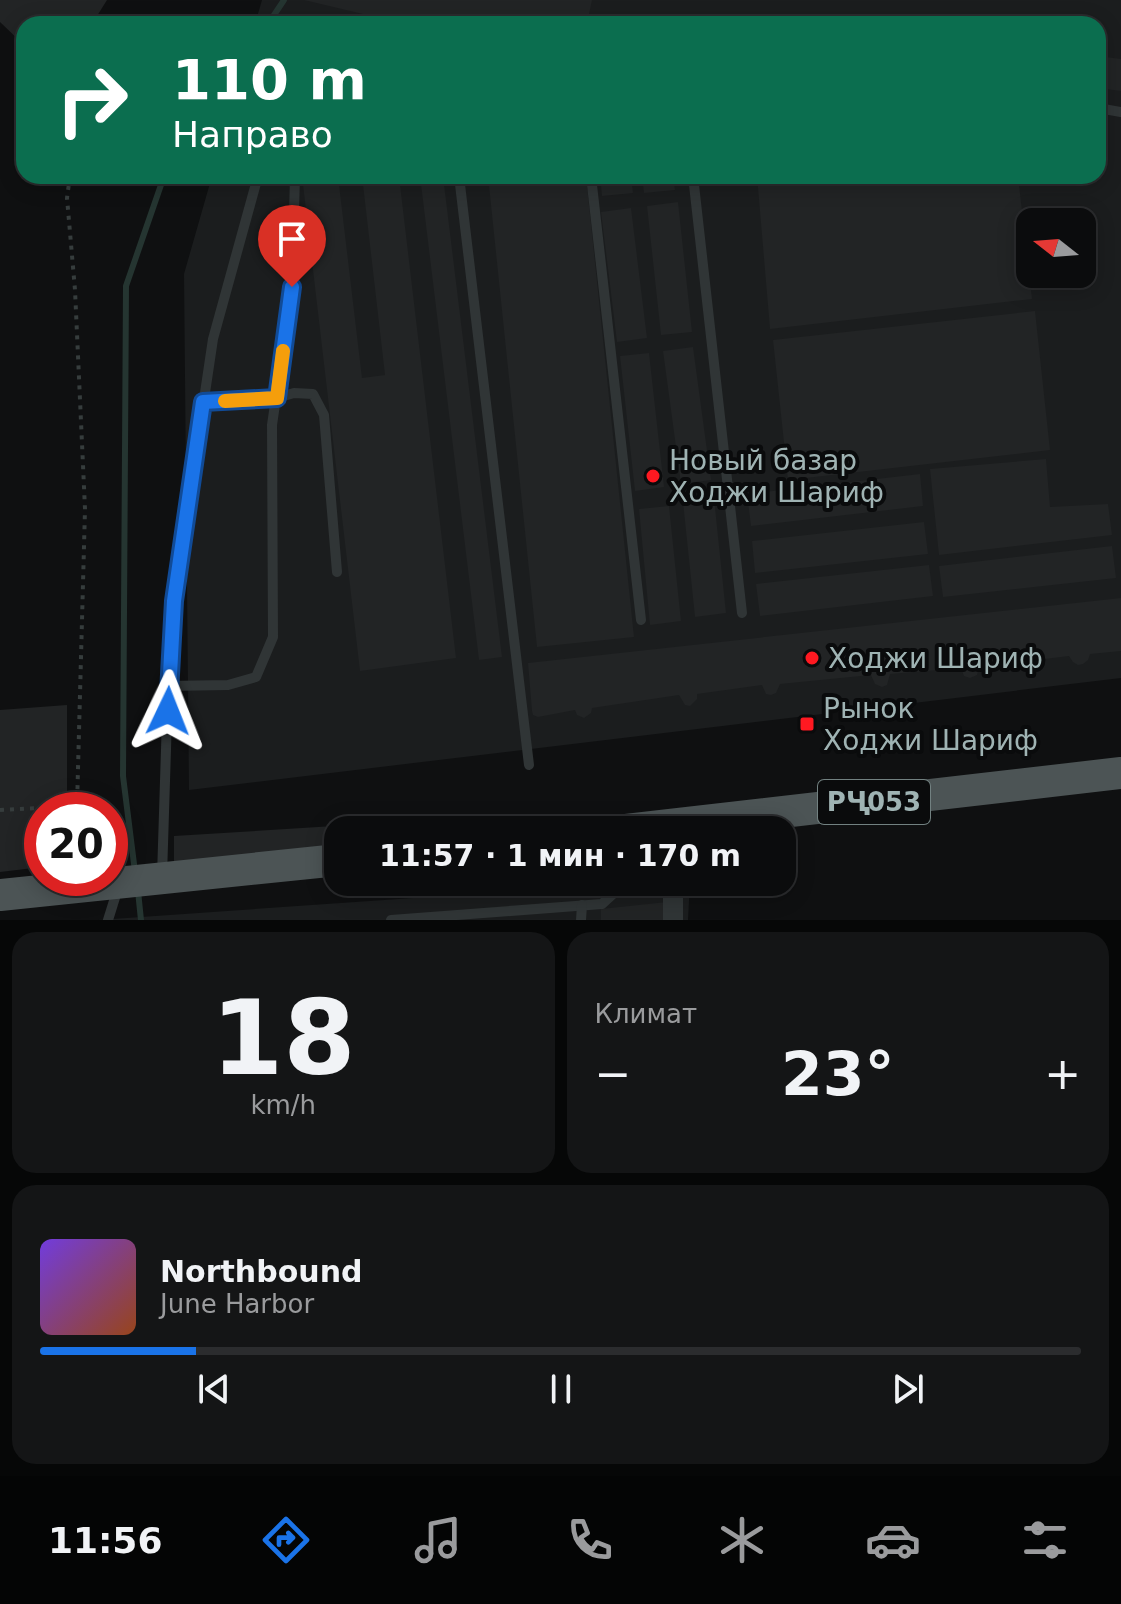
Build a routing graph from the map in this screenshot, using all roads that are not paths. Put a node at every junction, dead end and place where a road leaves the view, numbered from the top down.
1 (256, 184) edge
2 (295, 184) edge
3 (460, 184) edge
4 (592, 184) edge
5 (694, 184) edge
6 (277, 398) junction
7 (203, 402) junction
8 (337, 572) dead end
9 (742, 613) dead end
10 (641, 620) dead end
11 (168, 686) junction
12 (529, 765) dead end
13 (1121, 773) edge
14 (771, 816) edge
15 (324, 861) edge
16 (162, 878) junction
17 (128, 881) edge
18 (24, 892) edge
19 (0, 895) edge
20 (116, 896) edge
21 (611, 896) edge
22 (673, 896) edge
23 (582, 905) junction
24 (485, 916) edge
25 (108, 920) edge
26 (391, 920) edge
27 (581, 920) edge
28 (673, 920) edge

1 - 7 lane
2 - 6 lane
3 - 12 lane
4 - 10 lane
5 - 9 lane
6 - 7 lane
6 - 8 lane
6 - 11 lane
7 - 11 lane
11 - 16 lane
13 - 14 main road, РҶ053
15 - 16 main road
16 - 17 main road
18 - 19 main road
20 - 25 lane
21 - 23 lane
22 - 28 street
23 - 24 lane
23 - 27 lane
24 - 26 lane

